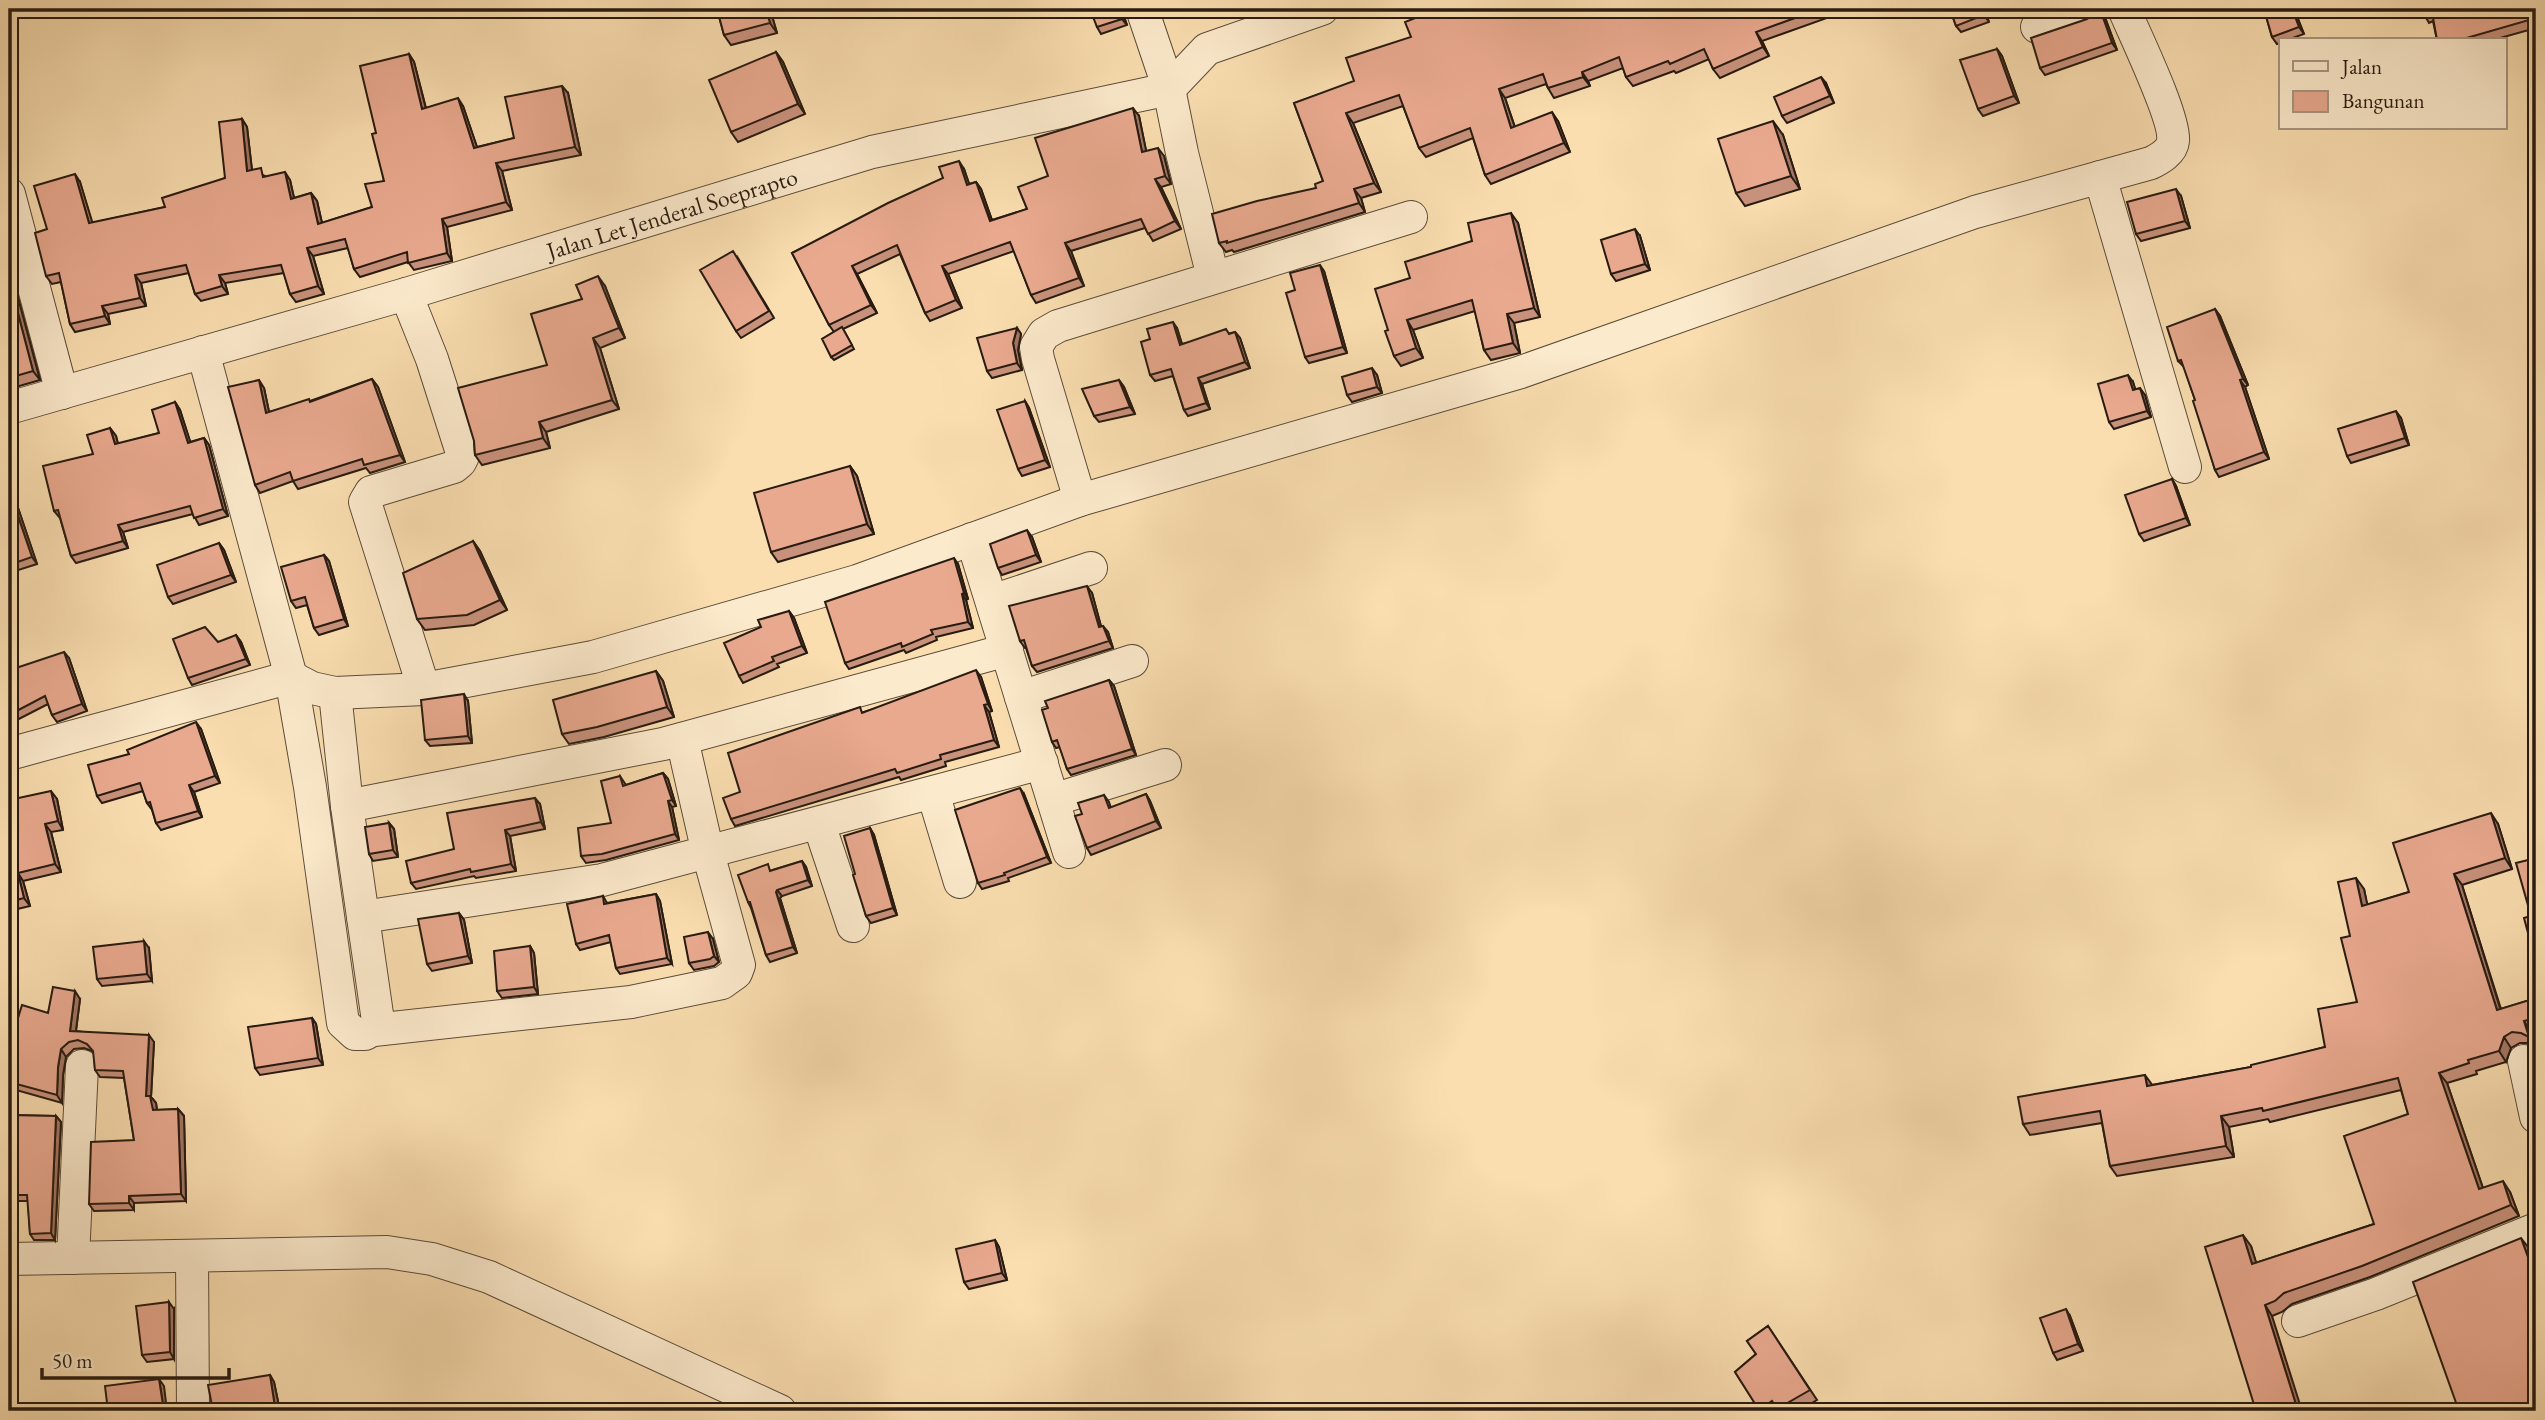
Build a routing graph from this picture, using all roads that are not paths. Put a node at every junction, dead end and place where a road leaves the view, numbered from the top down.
1 (1142, 9) edge
2 (1322, 9) edge
3 (2085, 9) edge
4 (2124, 9) edge
5 (2037, 27) dead end
6 (1170, 89) junction
7 (2100, 177) junction
8 (9, 194) edge
9 (1410, 217) dead end
10 (1213, 277) junction
11 (406, 294) junction
12 (203, 352) junction
13 (62, 393) junction
14 (9, 408) edge
15 (2185, 467) dead end
16 (1080, 500) junction
17 (972, 538) junction
18 (1091, 568) dead end
19 (992, 601) junction
20 (1007, 650) junction
21 (1132, 661) dead end
22 (291, 677) junction
23 (424, 689) junction
24 (335, 693) junction
25 (1021, 697) junction
26 (682, 739) junction
27 (9, 754) edge
28 (1042, 763) junction
29 (1165, 765) dead end
30 (933, 793) junction
31 (1053, 800) junction
32 (347, 806) junction
33 (819, 824) junction
34 (1069, 852) dead end
35 (708, 853) junction
36 (960, 882) dead end
37 (363, 916) junction
38 (853, 926) dead end
39 (374, 1030) junction
40 (2524, 1061) dead end
41 (82, 1066) dead end
42 (2536, 1117) edge
43 (2536, 1228) edge
44 (192, 1257) junction
45 (73, 1258) junction
46 (9, 1259) edge
47 (2298, 1321) dead end
48 (193, 1411) edge
49 (780, 1411) edge

1 - 6 street
2 - 6 street
3 - 5 street
4 - 7 street
6 - 10 street
6 - 11 street, Jalan Let Jenderal Soeprapto
7 - 15 street
7 - 16 street
8 - 13 street
9 - 10 street
10 - 16 street
11 - 12 street, Jalan Let Jenderal Soeprapto
11 - 23 street
12 - 13 street, Jalan Let Jenderal Soeprapto
12 - 22 street
13 - 14 street, Jalan Let Jenderal Soeprapto
16 - 17 street
17 - 19 street
17 - 23 street
18 - 19 street
19 - 20 street
20 - 25 street
20 - 26 street
21 - 25 street
22 - 24 street
22 - 27 street
22 - 39 street
23 - 24 street
24 - 32 street
25 - 28 street
26 - 32 street
26 - 35 street
28 - 30 street
28 - 31 street
29 - 31 street
30 - 33 street
30 - 36 street
31 - 34 street
32 - 37 street
33 - 35 street
33 - 38 street
35 - 37 street
35 - 39 street
37 - 39 street
40 - 42 street
41 - 45 street
43 - 47 street
44 - 45 street
44 - 48 street
44 - 49 street
45 - 46 street

